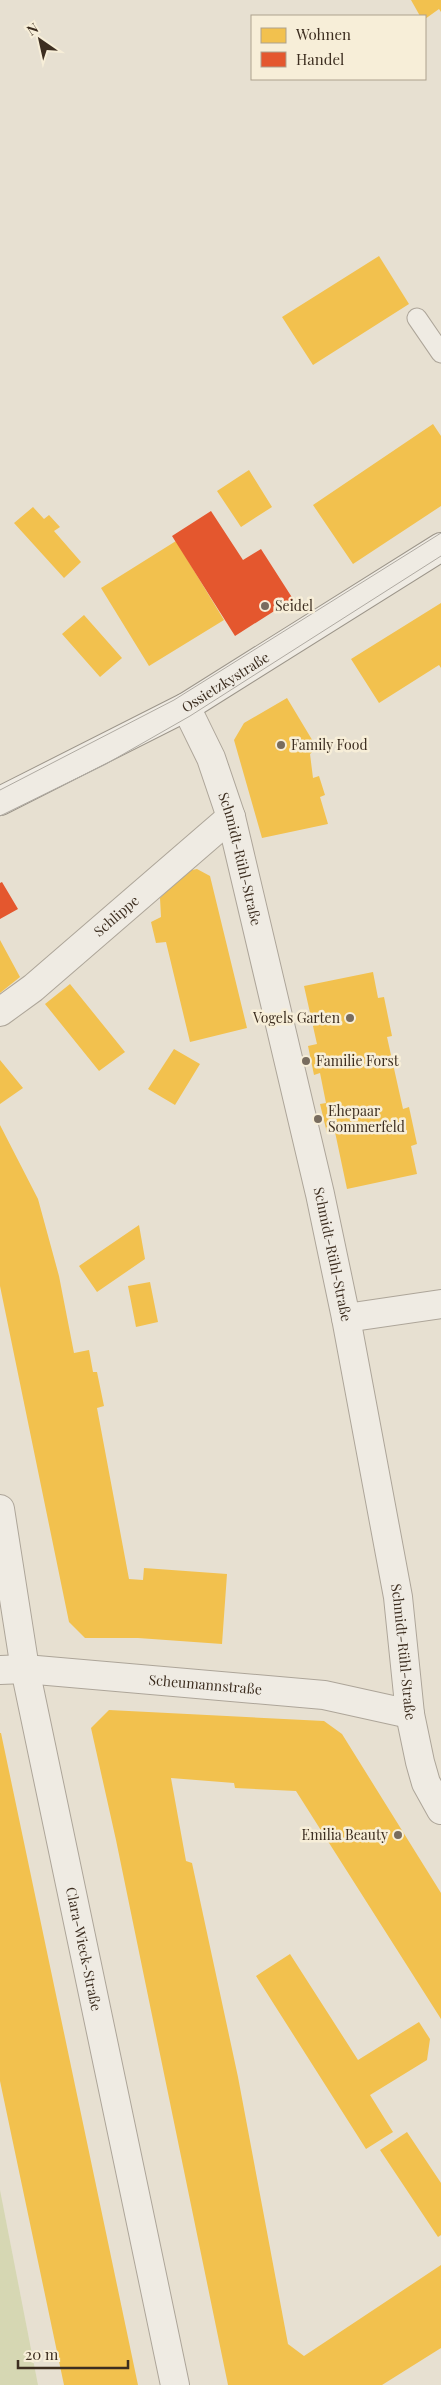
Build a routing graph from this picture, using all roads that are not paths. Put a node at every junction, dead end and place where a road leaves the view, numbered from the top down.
1 (417, 318) dead end
2 (441, 353) edge
3 (441, 547) edge
4 (186, 707) junction
5 (0, 801) edge
6 (231, 817) junction
7 (0, 1012) edge
8 (441, 1304) edge
9 (346, 1318) junction
10 (0, 1509) edge
11 (13, 1669) edge
12 (410, 1714) junction
13 (441, 1810) edge
14 (175, 2385) edge

1 - 2 lane
3 - 4 street, Ossietzkystraße
4 - 5 street, Ossietzkystraße
4 - 6 street, Schmidt-Rühl-Straße
6 - 7 street, Schlippe
6 - 9 street, Schmidt-Rühl-Straße
8 - 9 street
9 - 12 street, Schmidt-Rühl-Straße
10 - 11 street, Clara-Wieck-Straße
11 - 12 street, Scheumannstraße
11 - 14 street, Clara-Wieck-Straße
12 - 13 street, Schmidt-Rühl-Straße

